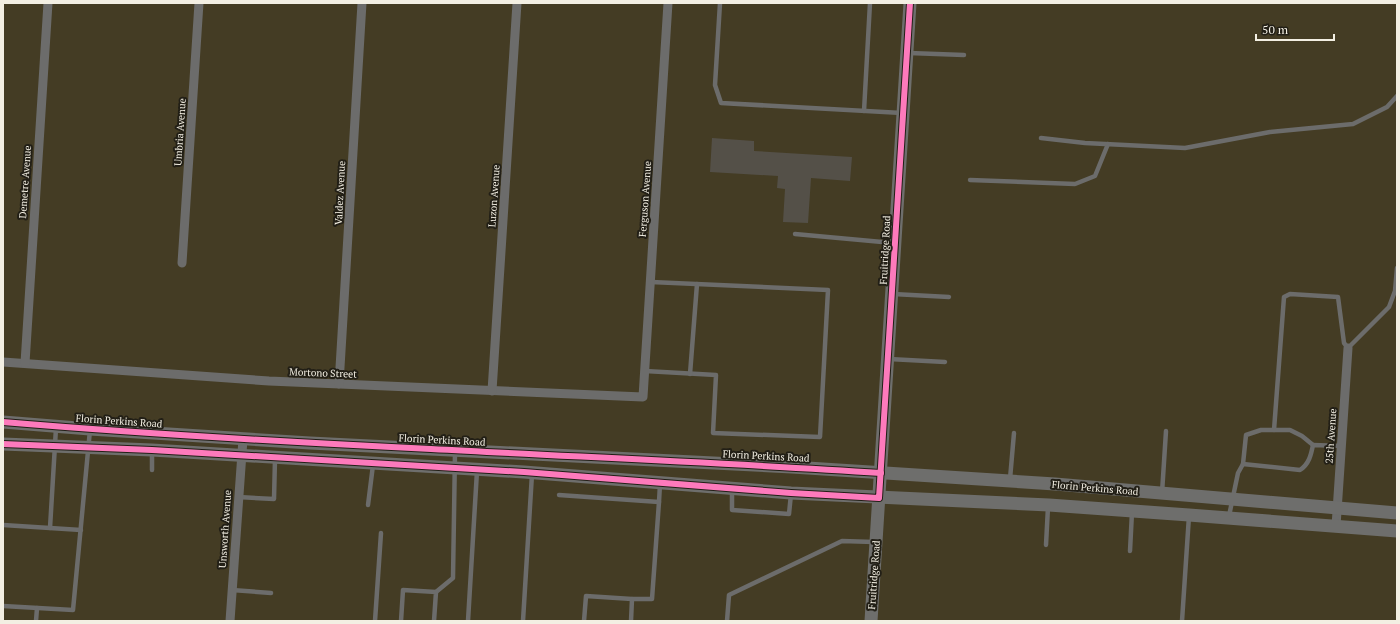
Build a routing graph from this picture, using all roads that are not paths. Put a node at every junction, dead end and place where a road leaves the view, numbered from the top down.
1 (48, 3) edge
2 (199, 3) edge
3 (362, 3) edge
4 (517, 3) edge
5 (668, 3) edge
6 (720, 3) edge
7 (870, 3) edge
8 (910, 3) edge
9 (907, 52) junction
10 (964, 55) dead end
11 (1397, 96) edge
12 (864, 111) junction
13 (903, 113) junction
14 (1041, 138) dead end
15 (1108, 144) junction
16 (970, 180) dead end
17 (795, 234) dead end
18 (895, 244) junction
19 (182, 263) dead end
20 (1397, 268) edge
21 (651, 282) junction
22 (698, 284) junction
23 (892, 294) junction
24 (949, 297) dead end
25 (1348, 348) junction
26 (888, 359) junction
27 (3, 362) edge
28 (945, 362) dead end
29 (25, 363) junction
30 (645, 370) junction
31 (690, 374) junction
32 (339, 384) junction
33 (492, 391) junction
34 (643, 397) joint
35 (3, 422) edge
36 (56, 426) junction
37 (90, 429) junction
38 (1274, 430) junction
39 (1166, 431) dead end
40 (1014, 433) dead end
41 (243, 439) junction
42 (3, 444) edge
43 (1313, 445) junction
44 (1342, 446) junction
45 (55, 447) junction
46 (89, 448) junction
47 (152, 450) junction
48 (456, 451) junction
49 (242, 455) junction
50 (276, 457) junction
51 (373, 464) junction
52 (1243, 464) junction
53 (455, 468) junction
54 (477, 469) junction
55 (152, 470) dead end
56 (532, 472) junction
57 (881, 473) junction
58 (1010, 481) junction
59 (660, 482) junction
60 (1083, 487) junction
61 (732, 488) junction
62 (791, 493) junction
63 (1161, 494) junction
64 (559, 496) dead end
65 (238, 497) junction
66 (879, 498) junction
67 (1232, 500) junction
68 (658, 502) junction
69 (368, 505) dead end
70 (1050, 505) junction
71 (1337, 508) junction
72 (1132, 511) junction
73 (1397, 513) edge
74 (1189, 514) junction
75 (1229, 518) junction
76 (3, 525) edge
77 (1336, 526) junction
78 (50, 528) junction
79 (81, 530) junction
80 (1397, 531) edge
81 (381, 533) dead end
82 (876, 543) junction
83 (1046, 545) dead end
84 (1130, 551) dead end
85 (232, 590) junction
86 (436, 592) junction
87 (271, 593) dead end
88 (632, 599) junction
89 (3, 606) edge
90 (37, 608) junction
91 (36, 621) edge
92 (230, 621) edge
93 (375, 621) edge
94 (401, 621) edge
95 (434, 621) edge
96 (468, 621) edge
97 (523, 621) edge
98 (584, 621) edge
99 (631, 621) edge
100 (727, 621) edge
101 (871, 621) edge
102 (1182, 621) edge

1 - 29 street, Demetre Avenue
2 - 19 street, Umbria Avenue
3 - 32 street, Valdez Avenue
4 - 33 street, Luzon Avenue
5 - 21 street, Ferguson Avenue
6 - 12 lane
7 - 12 lane
8 - 9 main road, Fruitridge Road
9 - 10 lane
9 - 13 main road, Fruitridge Road
11 - 15 lane
12 - 13 lane
13 - 18 main road, Fruitridge Road
14 - 15 lane
15 - 16 lane
17 - 18 lane
18 - 23 main road, Fruitridge Road
20 - 25 lane
21 - 22 lane
21 - 30 street, Ferguson Avenue
22 - 31 lane
22 - 31 lane
23 - 24 lane
23 - 26 main road, Fruitridge Road
25 - 38 lane
25 - 44 street, 25th Avenue
26 - 28 lane
26 - 57 main road, Fruitridge Road
27 - 29 street, Mortono Street
29 - 32 street, Mortono Street
30 - 31 lane
30 - 34 street, Ferguson Avenue
32 - 33 street, Mortono Street
33 - 34 street, Mortono Street
35 - 36 main road, Florin Perkins Road
36 - 37 main road, Florin Perkins Road
36 - 45 lane
37 - 41 main road, Florin Perkins Road
37 - 46 lane
38 - 43 lane
38 - 52 lane
39 - 63 lane
40 - 58 lane
41 - 48 main road, Florin Perkins Road
41 - 49 street, Unsworth Avenue
42 - 45 main road, Florin Perkins Road
43 - 44 lane
43 - 52 lane
44 - 71 street, 25th Avenue
45 - 46 main road, Florin Perkins Road
45 - 78 lane
46 - 47 main road, Florin Perkins Road
46 - 79 lane
47 - 49 main road, Florin Perkins Road
47 - 55 lane
48 - 53 lane
48 - 57 main road, Florin Perkins Road
49 - 50 main road, Florin Perkins Road
49 - 65 street, Unsworth Avenue
50 - 51 main road, Florin Perkins Road
50 - 65 lane
51 - 53 main road, Florin Perkins Road
51 - 69 lane
52 - 67 lane
53 - 54 main road, Florin Perkins Road
53 - 86 lane
54 - 56 main road, Florin Perkins Road
54 - 96 lane
56 - 59 main road, Florin Perkins Road
56 - 97 lane
57 - 58 main road, Florin Perkins Road
57 - 66 main road, Fruitridge Road
58 - 60 main road, Florin Perkins Road
59 - 61 main road, Florin Perkins Road
59 - 68 lane
60 - 63 main road, Florin Perkins Road
60 - 70 main road
61 - 62 main road, Florin Perkins Road
61 - 62 lane
62 - 66 main road, Florin Perkins Road
63 - 67 main road, Florin Perkins Road
64 - 68 lane
65 - 85 street, Unsworth Avenue
66 - 70 main road, Florin Perkins Road
66 - 82 main road, Fruitridge Road
67 - 71 main road, Florin Perkins Road
67 - 75 lane
68 - 88 lane
70 - 72 main road, Florin Perkins Road
70 - 83 lane
71 - 73 main road, Florin Perkins Road
71 - 77 street, 25th Avenue
72 - 74 main road, Florin Perkins Road
72 - 84 lane
74 - 75 main road, Florin Perkins Road
74 - 102 lane
75 - 77 main road, Florin Perkins Road
76 - 78 lane
77 - 80 main road, Florin Perkins Road
78 - 79 lane
79 - 90 lane
81 - 93 lane
82 - 100 lane
82 - 101 main road, Fruitridge Road
85 - 87 lane
85 - 92 street, Unsworth Avenue
86 - 94 lane
86 - 95 lane
88 - 98 lane
88 - 99 lane
89 - 90 lane
90 - 91 lane

